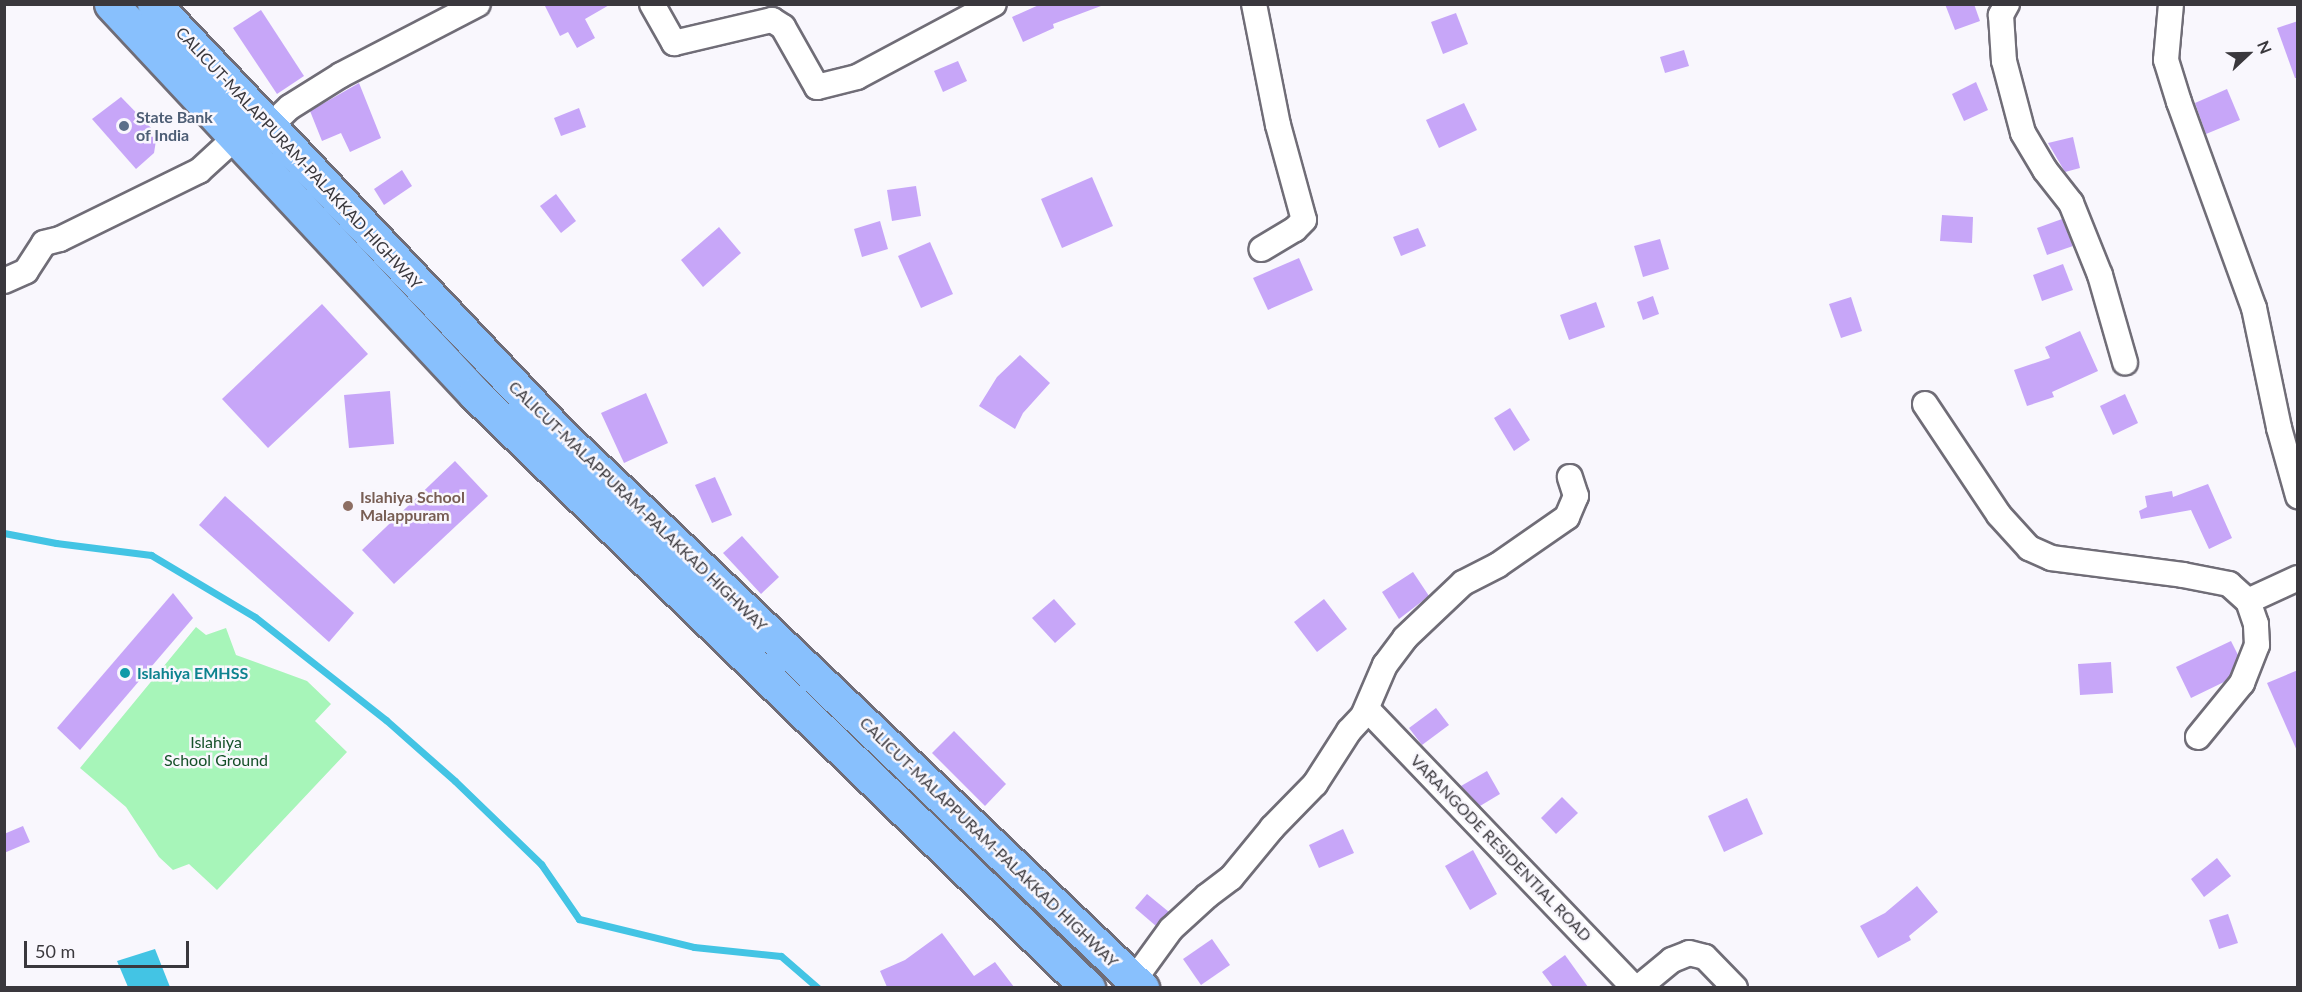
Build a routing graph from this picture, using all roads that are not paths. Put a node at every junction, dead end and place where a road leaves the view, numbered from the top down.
1 (111, 4) edge
2 (154, 4) edge
3 (478, 4) edge
4 (652, 4) edge
5 (994, 4) edge
6 (1254, 4) edge
7 (2007, 4) edge
8 (2170, 4) edge
9 (268, 128) junction
10 (235, 138) junction
11 (1262, 249) dead end
12 (4, 281) edge
13 (2125, 362) dead end
14 (1925, 404) dead end
15 (1570, 477) dead end
16 (2298, 496) edge
17 (2298, 578) edge
18 (2248, 601) junction
19 (1367, 709) junction
20 (2198, 737) dead end
21 (1138, 984) edge
22 (1088, 987) edge
23 (1636, 987) edge
24 (1735, 987) edge

1 - 10 highway, CALICUT-MALAPPURAM-PALAKKAD HIGHWAY
2 - 9 highway, CALICUT-MALAPPURAM-PALAKKAD HIGHWAY
3 - 9 street
4 - 5 street
6 - 11 street
7 - 13 street
8 - 16 street
9 - 21 highway, CALICUT-MALAPPURAM-PALAKKAD HIGHWAY
10 - 12 street
10 - 22 highway, CALICUT-MALAPPURAM-PALAKKAD HIGHWAY
14 - 18 street
15 - 19 street
17 - 18 street
18 - 20 street
19 - 21 street
19 - 23 street, VARANGODE RESIDENTIAL ROAD
23 - 24 street

